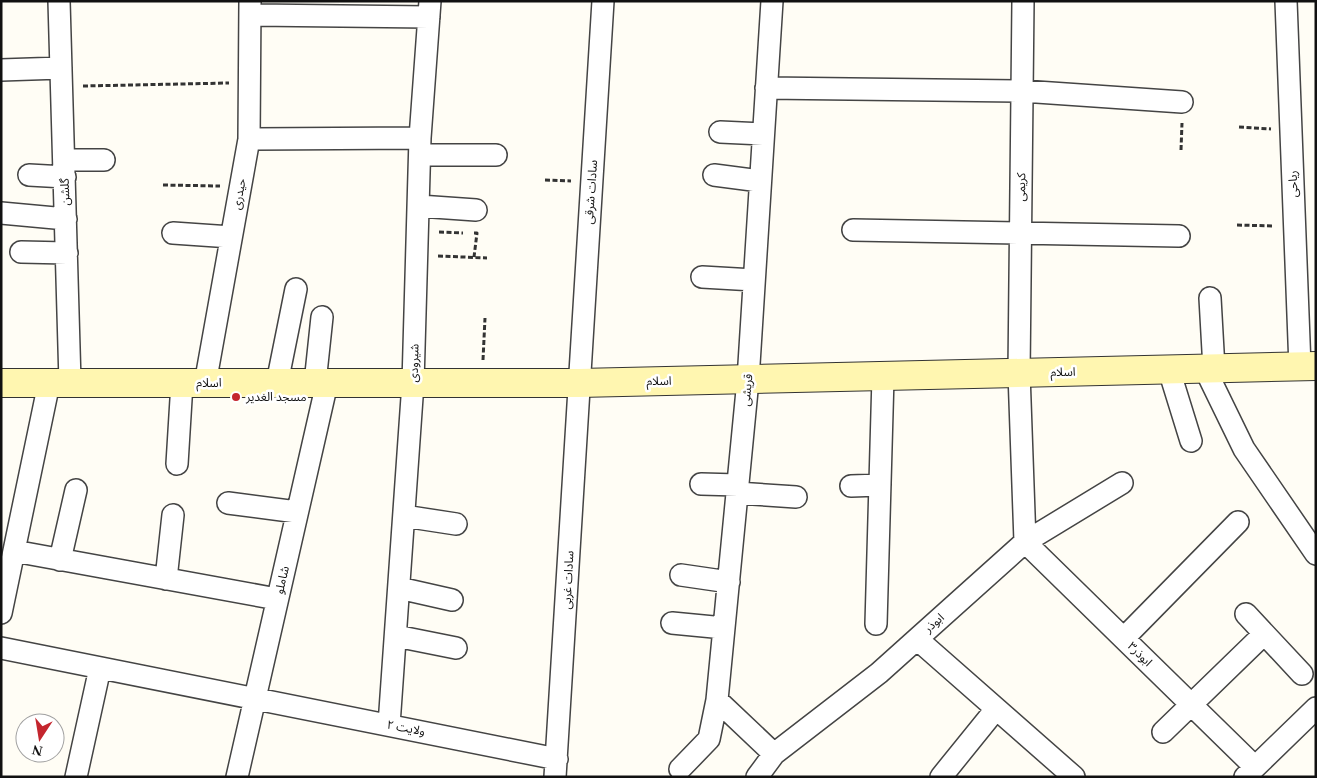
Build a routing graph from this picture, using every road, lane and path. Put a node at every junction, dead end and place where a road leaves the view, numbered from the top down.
1 (59, 1) edge
2 (603, 1) edge
3 (772, 1) edge
4 (1023, 1) edge
5 (1286, 1) edge
6 (250, 8) edge
7 (429, 9) edge
8 (1, 70) edge
9 (62, 77) junction
10 (250, 83) junction
11 (766, 88) junction
12 (1022, 91) junction
13 (1182, 102) joint
14 (1239, 127) dead end
15 (1291, 131) junction
16 (720, 132) dead end
17 (763, 134) junction
18 (249, 139) junction
19 (420, 146) junction
20 (1181, 150) dead end
21 (496, 156) dead end
22 (104, 160) dead end
23 (64, 168) junction
24 (29, 175) dead end
25 (714, 176) dead end
26 (760, 181) junction
27 (163, 185) dead end
28 (240, 186) junction
29 (418, 206) junction
30 (476, 210) dead end
31 (1, 213) edge
32 (66, 219) junction
33 (1237, 225) dead end
34 (1294, 226) junction
35 (853, 230) dead end
36 (418, 231) junction
37 (174, 232) dead end
38 (1021, 232) junction
39 (1179, 236) dead end
40 (231, 237) junction
41 (21, 252) dead end
42 (67, 253) junction
43 (417, 255) junction
44 (474, 257) junction
45 (487, 258) dead end
46 (702, 277) dead end
47 (754, 280) junction
48 (296, 289) dead end
49 (1210, 298) dead end
50 (322, 317) dead end
51 (485, 318) dead end
52 (1308, 367) edge
53 (1209, 369) junction
54 (1170, 370) junction
55 (1019, 373) junction
56 (883, 377) junction
57 (748, 380) junction
58 (60, 382) junction
59 (1, 383) edge
60 (194, 383) junction
61 (277, 383) junction
62 (321, 383) junction
63 (413, 383) junction
64 (481, 383) junction
65 (580, 383) junction
66 (1191, 442) dead end
67 (177, 464) dead end
68 (1122, 483) dead end
69 (701, 484) dead end
70 (880, 485) junction
71 (851, 486) dead end
72 (738, 489) junction
73 (76, 490) dead end
74 (796, 496) dead end
75 (228, 503) dead end
76 (297, 512) junction
77 (173, 515) dead end
78 (404, 516) junction
79 (1238, 522) dead end
80 (456, 524) dead end
81 (1026, 542) junction
82 (9, 554) edge
83 (1316, 554) edge
84 (60, 560) junction
85 (681, 575) dead end
86 (166, 579) junction
87 (729, 582) junction
88 (399, 588) junction
89 (277, 599) junction
90 (452, 600) dead end
91 (1, 613) edge
92 (1246, 614) dead end
93 (672, 623) dead end
94 (876, 624) dead end
95 (724, 628) junction
96 (1264, 634) junction
97 (396, 636) junction
98 (1124, 638) junction
99 (917, 639) junction
100 (1, 648) edge
101 (456, 648) dead end
102 (100, 668) junction
103 (1302, 674) dead end
104 (255, 698) junction
105 (717, 700) junction
106 (1192, 705) junction
107 (1316, 708) edge
108 (996, 709) junction
109 (389, 725) junction
110 (1163, 732) dead end
111 (774, 754) junction
112 (556, 768) edge
113 (680, 769) dead end
114 (1250, 772) edge
115 (762, 775) edge
116 (76, 777) edge
117 (236, 777) edge
118 (941, 777) edge
119 (1074, 777) edge

1 - 9 street, گلشن
2 - 65 street, سادات شرقی
3 - 11 street, قریشی
4 - 12 street, کریمی
5 - 15 street, ریاحی
6 - 7 street
6 - 10 street, حیدری
7 - 19 street, شیرودی
8 - 9 street
9 - 10 path
9 - 23 street, گلشن
10 - 18 street, حیدری
11 - 12 street
11 - 17 street, قریشی
12 - 13 street
12 - 38 street, کریمی
13 - 20 path
14 - 15 path
15 - 34 street, ریاحی
16 - 17 street
17 - 26 street, قریشی
18 - 19 street
18 - 28 street, حیدری
19 - 21 street
19 - 29 street, شیرودی
22 - 23 street
23 - 24 street
23 - 32 street, گلشن
25 - 26 street
26 - 47 street, قریشی
27 - 28 path
28 - 40 street, حیدری
29 - 30 street
29 - 36 street, شیرودی
31 - 32 street
32 - 42 street, گلشن
33 - 34 path
34 - 52 street, ریاحی
35 - 38 street
36 - 43 street, شیرودی
36 - 44 path
37 - 40 street
38 - 39 street
38 - 55 street, کریمی
40 - 60 street, حیدری
41 - 42 street
42 - 58 street, گلشن
43 - 44 path
43 - 63 street, شیرودی
44 - 45 path
46 - 47 street
47 - 57 street, قریشی
48 - 61 street
49 - 53 street
50 - 62 street, شاملو
51 - 64 path
52 - 53 street, اسلام
53 - 54 street, اسلام
53 - 83 street
54 - 55 street, اسلام
54 - 66 street
55 - 56 street, اسلام
55 - 81 street, کریمی
56 - 57 street, اسلام
56 - 70 street
57 - 65 street, اسلام
57 - 72 street, قریشی
58 - 59 street, اسلام
58 - 60 street, اسلام
58 - 82 street, گلشن
60 - 61 street, اسلام
60 - 67 street, حیدری
61 - 62 street, اسلام
62 - 63 street, اسلام
62 - 76 street, شاملو
63 - 64 street, اسلام
63 - 78 street, شیرودی
64 - 65 street, اسلام
65 - 112 street, سادات غربی
68 - 81 street, ابوذر
69 - 72 street
70 - 71 street
70 - 94 street
72 - 74 street
72 - 87 street, قریشی
73 - 84 street
75 - 76 street
76 - 89 street, شاملو
77 - 86 street
78 - 80 street
78 - 88 street, شیرودی
79 - 98 street
81 - 98 street, ابوذر۳
81 - 99 street, ابوذر
82 - 84 street
82 - 91 street, گلشن
84 - 86 street
85 - 87 street
86 - 89 street
87 - 95 street, قریشی
88 - 90 street
88 - 97 street, شیرودی
89 - 104 street, شاملو
92 - 96 street
93 - 95 street
95 - 105 street, قریشی
96 - 103 street
96 - 106 street
97 - 101 street
97 - 109 street, شیرودی
98 - 106 street, ابوذر۳
99 - 108 street
99 - 111 street, ابوذر
100 - 102 street, ولایت ۲
102 - 104 street, ولایت ۲
102 - 116 street
104 - 109 street, ولایت ۲
104 - 117 street, شاملو
105 - 111 street
105 - 113 street, قریشی
106 - 110 street
106 - 114 street, ابوذر۳
107 - 114 street
108 - 118 street
108 - 119 street
109 - 112 street, ولایت ۲
111 - 115 street, ابوذر

